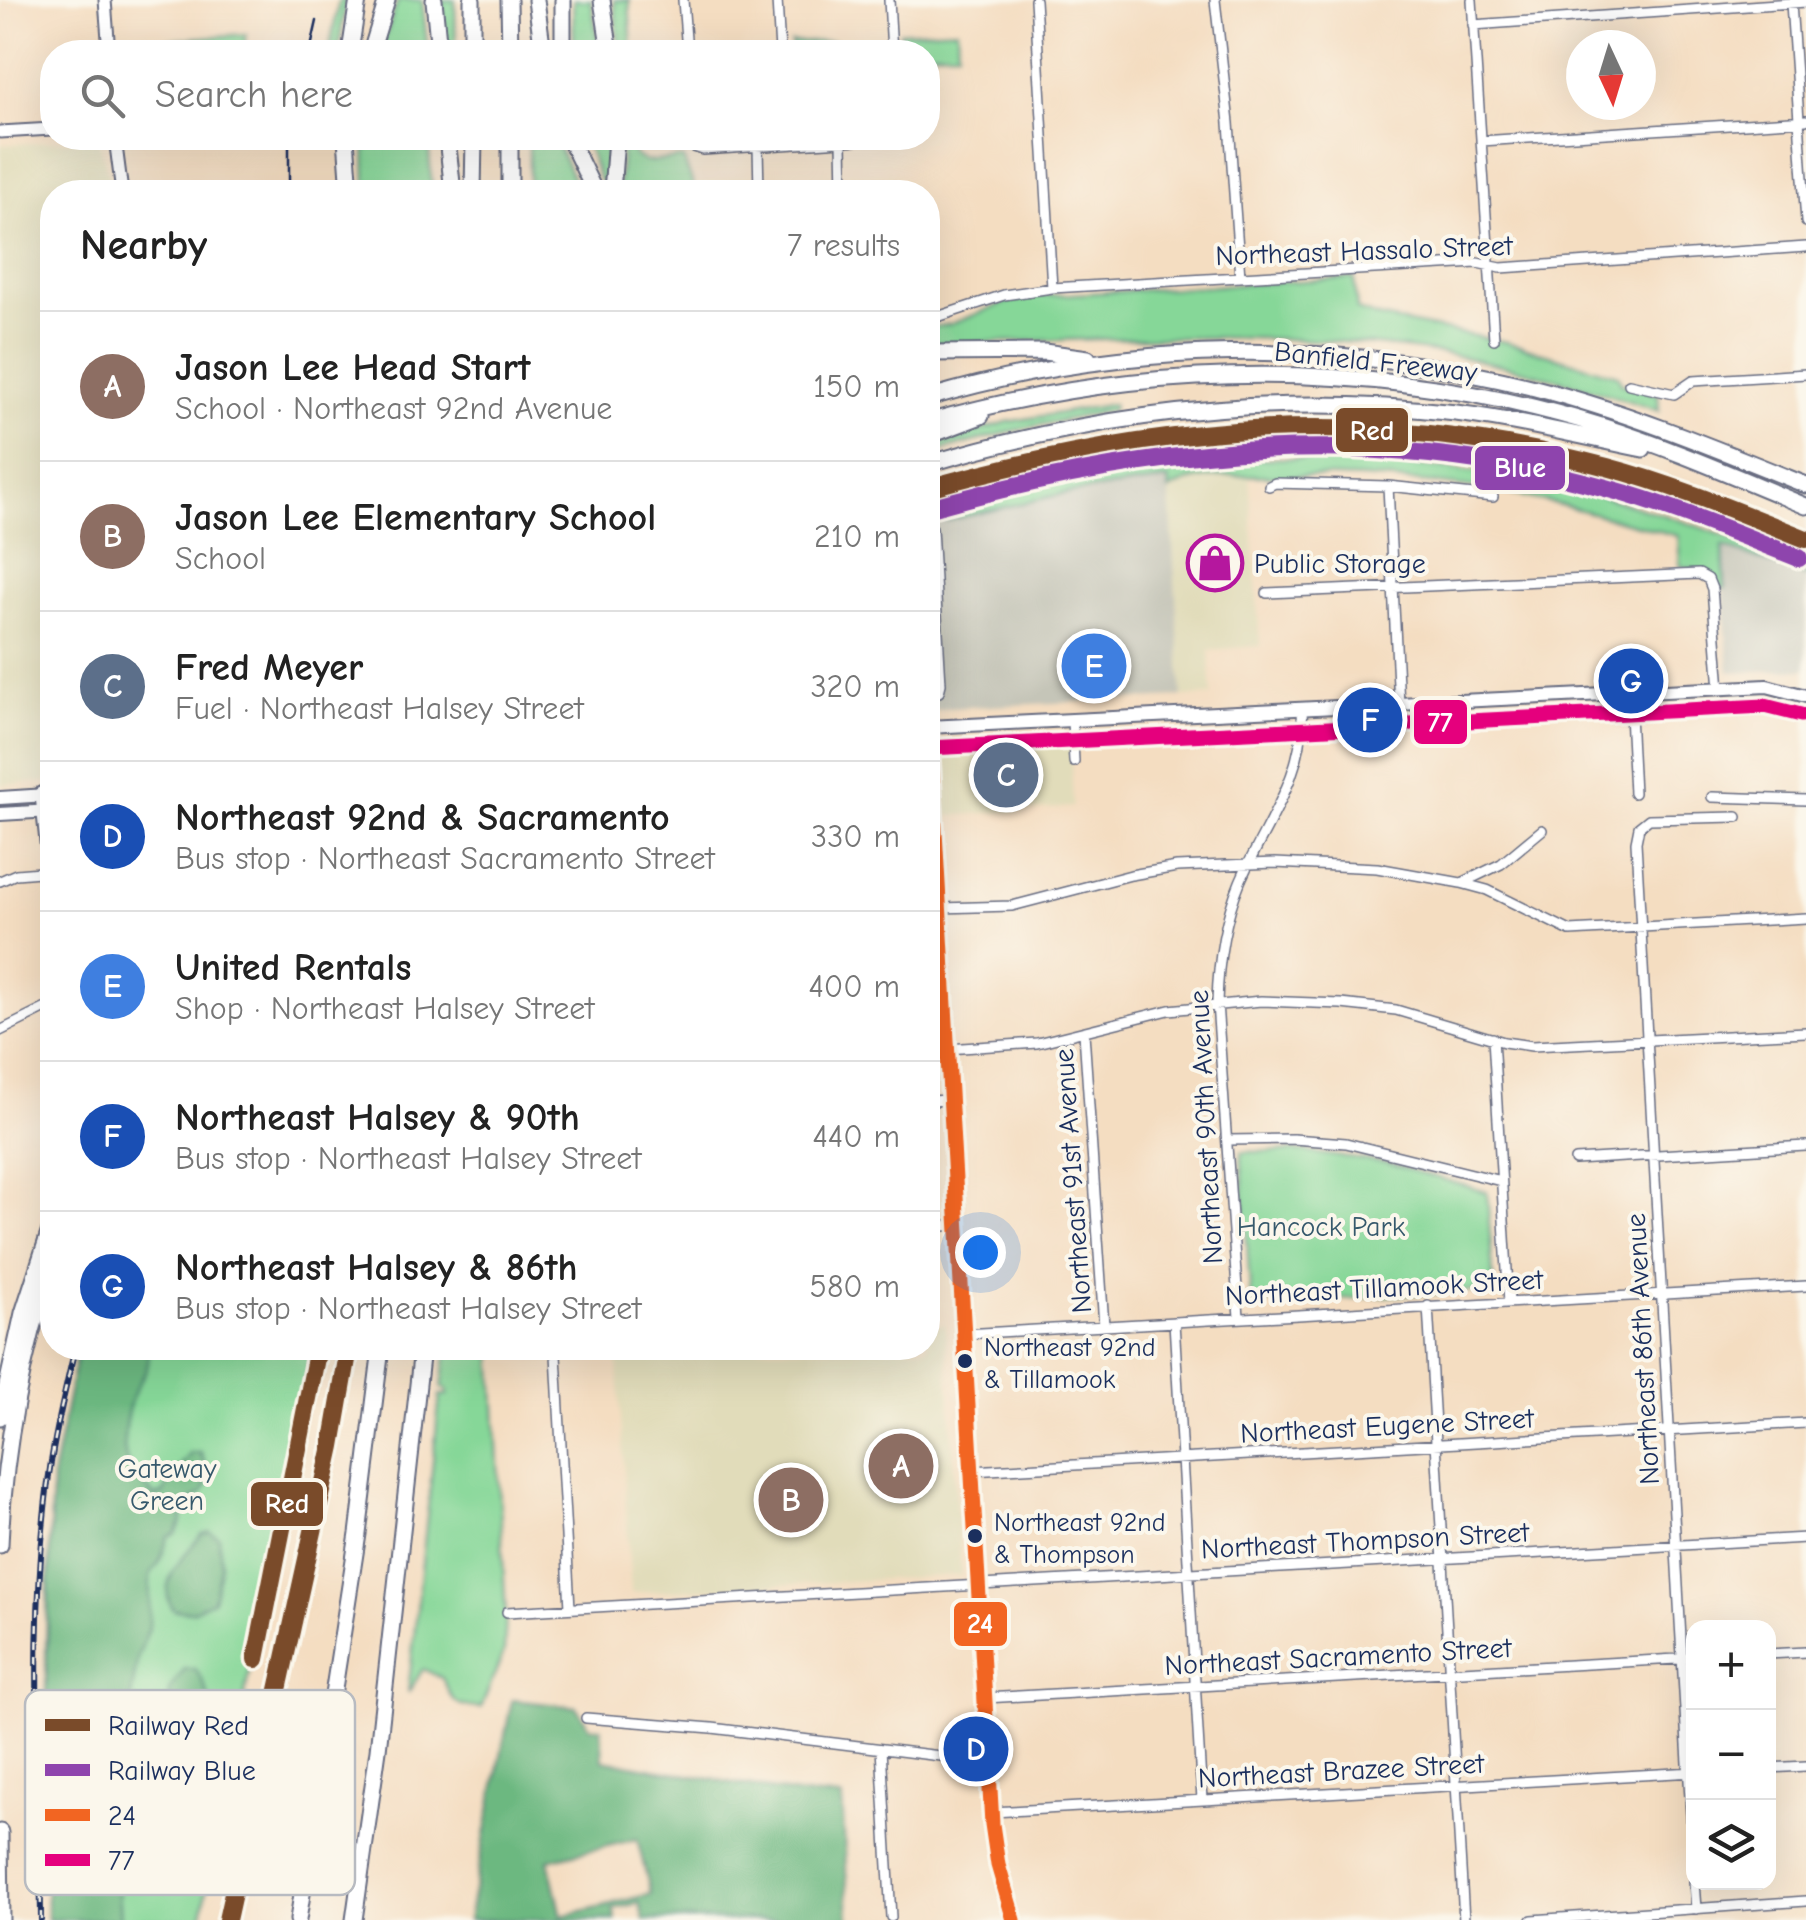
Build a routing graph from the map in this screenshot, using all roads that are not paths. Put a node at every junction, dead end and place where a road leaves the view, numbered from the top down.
1 (105, 0) edge
2 (358, 0) edge
3 (387, 0) edge
4 (434, 0) edge
5 (472, 0) edge
6 (509, 0) edge
7 (536, 0) edge
8 (563, 0) edge
9 (602, 0) edge
10 (683, 0) edge
11 (777, 0) edge
12 (888, 0) edge
13 (1035, 0) edge
14 (1214, 0) edge
15 (1472, 0) edge
16 (1806, 2) edge
17 (1791, 4) junction
18 (1473, 26) junction
19 (108, 40) edge
20 (352, 40) edge
21 (375, 40) edge
22 (437, 40) edge
23 (472, 40) edge
24 (510, 40) edge
25 (541, 40) edge
26 (563, 40) edge
27 (608, 40) edge
28 (685, 40) edge
29 (779, 40) edge
30 (891, 40) edge
31 (1802, 121) edge
32 (40, 130) edge
33 (0, 132) edge
34 (1480, 141) junction
35 (117, 150) edge
36 (348, 150) edge
37 (356, 150) edge
38 (448, 150) edge
39 (474, 150) edge
40 (510, 150) edge
41 (575, 150) edge
42 (615, 150) edge
43 (758, 150) edge
44 (842, 150) edge
45 (120, 180) edge
46 (352, 180) edge
47 (354, 180) edge
48 (452, 180) edge
49 (474, 180) edge
50 (510, 180) edge
51 (589, 180) edge
52 (613, 180) edge
53 (759, 180) edge
54 (843, 180) edge
55 (1806, 222) edge
56 (1806, 247) edge
57 (1489, 266) junction
58 (1240, 277) junction
59 (1052, 288) junction
60 (940, 316) edge
61 (1494, 339) dead end
62 (940, 353) edge
63 (1102, 360) junction
64 (1806, 374) edge
65 (1629, 384) dead end
66 (940, 395) edge
67 (1022, 399) junction
68 (940, 419) edge
69 (940, 431) edge
70 (940, 461) edge
71 (1698, 461) junction
72 (1806, 485) edge
73 (1268, 486) dead end
74 (1388, 486) junction
75 (1493, 497) dead end
76 (1806, 506) edge
77 (1393, 587) junction
78 (1266, 592) dead end
79 (1720, 689) junction
80 (1629, 694) junction
81 (1806, 696) edge
82 (1400, 705) junction
83 (1302, 710) junction
84 (1072, 720) junction
85 (940, 726) edge
86 (1074, 762) dead end
87 (1634, 793) dead end
88 (1712, 797) dead end
89 (0, 798) edge
90 (40, 800) edge
91 (1806, 800) edge
92 (40, 802) edge
93 (0, 814) edge
94 (1737, 817) dead end
95 (1542, 830) dead end
96 (1250, 863) junction
97 (40, 872) edge
98 (0, 881) edge
99 (1461, 883) junction
100 (940, 908) joint
101 (1806, 918) edge
102 (1642, 928) junction
103 (940, 978) edge
104 (944, 978) junction
105 (1217, 1003) junction
106 (40, 1011) edge
107 (0, 1031) edge
108 (1806, 1032) edge
109 (1084, 1033) junction
110 (1493, 1038) junction
111 (1648, 1042) junction
112 (947, 1049) junction
113 (940, 1100) edge
114 (950, 1100) junction
115 (1228, 1140) junction
116 (1806, 1146) edge
117 (1655, 1155) junction
118 (1575, 1160) dead end
119 (1501, 1181) junction
120 (958, 1225) junction
121 (940, 1226) edge
122 (40, 1263) edge
123 (1806, 1286) edge
124 (1662, 1294) junction
125 (1509, 1303) junction
126 (1428, 1306) junction
127 (40, 1311) edge
128 (1239, 1317) junction
129 (1174, 1322) junction
130 (1104, 1326) junction
131 (964, 1334) junction
132 (380, 1360) edge
133 (421, 1360) edge
134 (556, 1360) edge
135 (0, 1417) edge
136 (1806, 1423) edge
137 (1668, 1431) junction
138 (1437, 1444) junction
139 (1182, 1459) junction
140 (972, 1471) junction
141 (1806, 1538) edge
142 (0, 1545) edge
143 (1674, 1545) junction
144 (1444, 1559) junction
145 (1189, 1573) junction
146 (978, 1585) junction
147 (570, 1608) junction
148 (506, 1612) dead end
149 (1806, 1652) edge
150 (1776, 1654) edge
151 (1681, 1658) junction
152 (1686, 1658) edge
153 (1450, 1672) junction
154 (1196, 1686) junction
155 (334, 1690) edge
156 (985, 1698) junction
157 (586, 1718) dead end
158 (1686, 1721) edge
159 (881, 1748) junction
160 (989, 1762) junction
161 (1806, 1766) edge
162 (1776, 1768) edge
163 (1686, 1772) edge
164 (1457, 1786) junction
165 (1202, 1800) junction
166 (992, 1812) junction
167 (0, 1832) edge
168 (1695, 1890) edge
169 (302, 1895) edge
170 (1806, 1902) edge
171 (1696, 1909) junction
172 (1010, 1916) edge
173 (1655, 1916) edge
174 (891, 1917) dead end
175 (1, 1920) edge
176 (298, 1920) edge
177 (354, 1920) edge
178 (1464, 1920) edge
179 (1532, 1920) edge

1 - 19 street
2 - 20 highway
3 - 21 highway
4 - 22 highway
5 - 23 highway
6 - 24 highway
7 - 25 highway
8 - 26 highway
9 - 27 highway
10 - 28 street
11 - 29 street
12 - 30 street
13 - 59 street
14 - 58 street
15 - 18 street
16 - 17 street
17 - 18 street
17 - 31 street
18 - 34 street
31 - 34 street
31 - 55 street
32 - 33 street
34 - 57 street
35 - 45 street
36 - 46 highway
37 - 47 highway
38 - 48 highway
39 - 49 highway
40 - 50 highway
41 - 51 highway
42 - 52 highway
43 - 53 street
44 - 54 street
56 - 57 street, Northeast Hassalo Street
57 - 58 street, Northeast Hassalo Street
57 - 61 street
58 - 59 street, Northeast Hassalo Street
59 - 60 street, Northeast Hassalo Street
62 - 63 highway
63 - 66 highway, Banfield Freeway
63 - 72 highway, Banfield Freeway
64 - 65 street
67 - 68 highway, Banfield Freeway
67 - 69 highway
67 - 71 highway, Banfield Freeway
70 - 71 highway
71 - 76 highway, Banfield Freeway
73 - 74 street
74 - 75 street
74 - 77 street
77 - 78 street
77 - 79 street
77 - 82 street
79 - 80 main road
79 - 81 main road
80 - 82 main road
80 - 87 street
82 - 83 main road
83 - 84 main road
83 - 96 street, Northeast 90th Avenue
84 - 85 main road
84 - 86 street
88 - 91 street
89 - 90 main road
92 - 93 main road
94 - 102 street, Northeast 86th Avenue
95 - 99 street
96 - 99 street
96 - 100 street
96 - 105 street, Northeast 90th Avenue
97 - 98 street
99 - 102 street
100 - 104 street
101 - 102 street
102 - 111 street, Northeast 86th Avenue
103 - 104 street
104 - 112 street
105 - 109 street
105 - 110 street
105 - 115 street, Northeast 90th Avenue
106 - 107 street
108 - 111 street
109 - 112 street
109 - 130 street, Northeast 91st Avenue
110 - 111 street
110 - 119 street
111 - 117 street, Northeast 86th Avenue
112 - 114 street
113 - 114 street
114 - 120 street
115 - 119 street
115 - 128 street, Northeast 90th Avenue
116 - 117 street
117 - 118 street
117 - 124 street, Northeast 86th Avenue
119 - 125 street
120 - 121 street
120 - 131 street
122 - 135 highway
123 - 124 street, Northeast Tillamook Street
124 - 125 street, Northeast Tillamook Street
124 - 137 street, Northeast 86th Avenue
125 - 126 street, Northeast Tillamook Street
126 - 128 street, Northeast Tillamook Street
126 - 138 street
127 - 142 highway
128 - 129 street, Northeast Tillamook Street
129 - 130 street, Northeast Tillamook Street
129 - 139 street
130 - 131 street, Northeast Tillamook Street
131 - 140 street
132 - 155 highway
133 - 177 highway
134 - 147 street
136 - 137 street, Northeast Eugene Street
137 - 138 street, Northeast Eugene Street
137 - 143 street, Northeast 86th Avenue
138 - 139 street, Northeast Eugene Street
138 - 144 street
139 - 140 street, Northeast Eugene Street
139 - 145 street
140 - 146 street
141 - 143 street, Northeast Thompson Street
143 - 144 street, Northeast Thompson Street
143 - 151 street, Northeast 86th Avenue
144 - 145 street, Northeast Thompson Street
144 - 153 street
145 - 146 street, Northeast Thompson Street
145 - 154 street
146 - 147 street, Northeast Thompson Street
146 - 156 street
147 - 148 street, Northeast Thompson Street
149 - 150 street
151 - 152 street, Northeast Sacramento Street
151 - 153 street, Northeast Sacramento Street
151 - 158 street, Northeast 86th Avenue
153 - 154 street, Northeast Sacramento Street
153 - 164 street
154 - 156 street, Northeast Sacramento Street
154 - 165 street
156 - 160 street
157 - 159 street
159 - 160 street
159 - 174 street
160 - 166 street
161 - 162 street
163 - 164 street, Northeast Brazee Street
164 - 165 street, Northeast Brazee Street
164 - 178 street
165 - 166 street, Northeast Brazee Street
166 - 172 street
167 - 175 highway
168 - 171 street
169 - 176 highway
170 - 171 street
171 - 173 street
173 - 179 street

